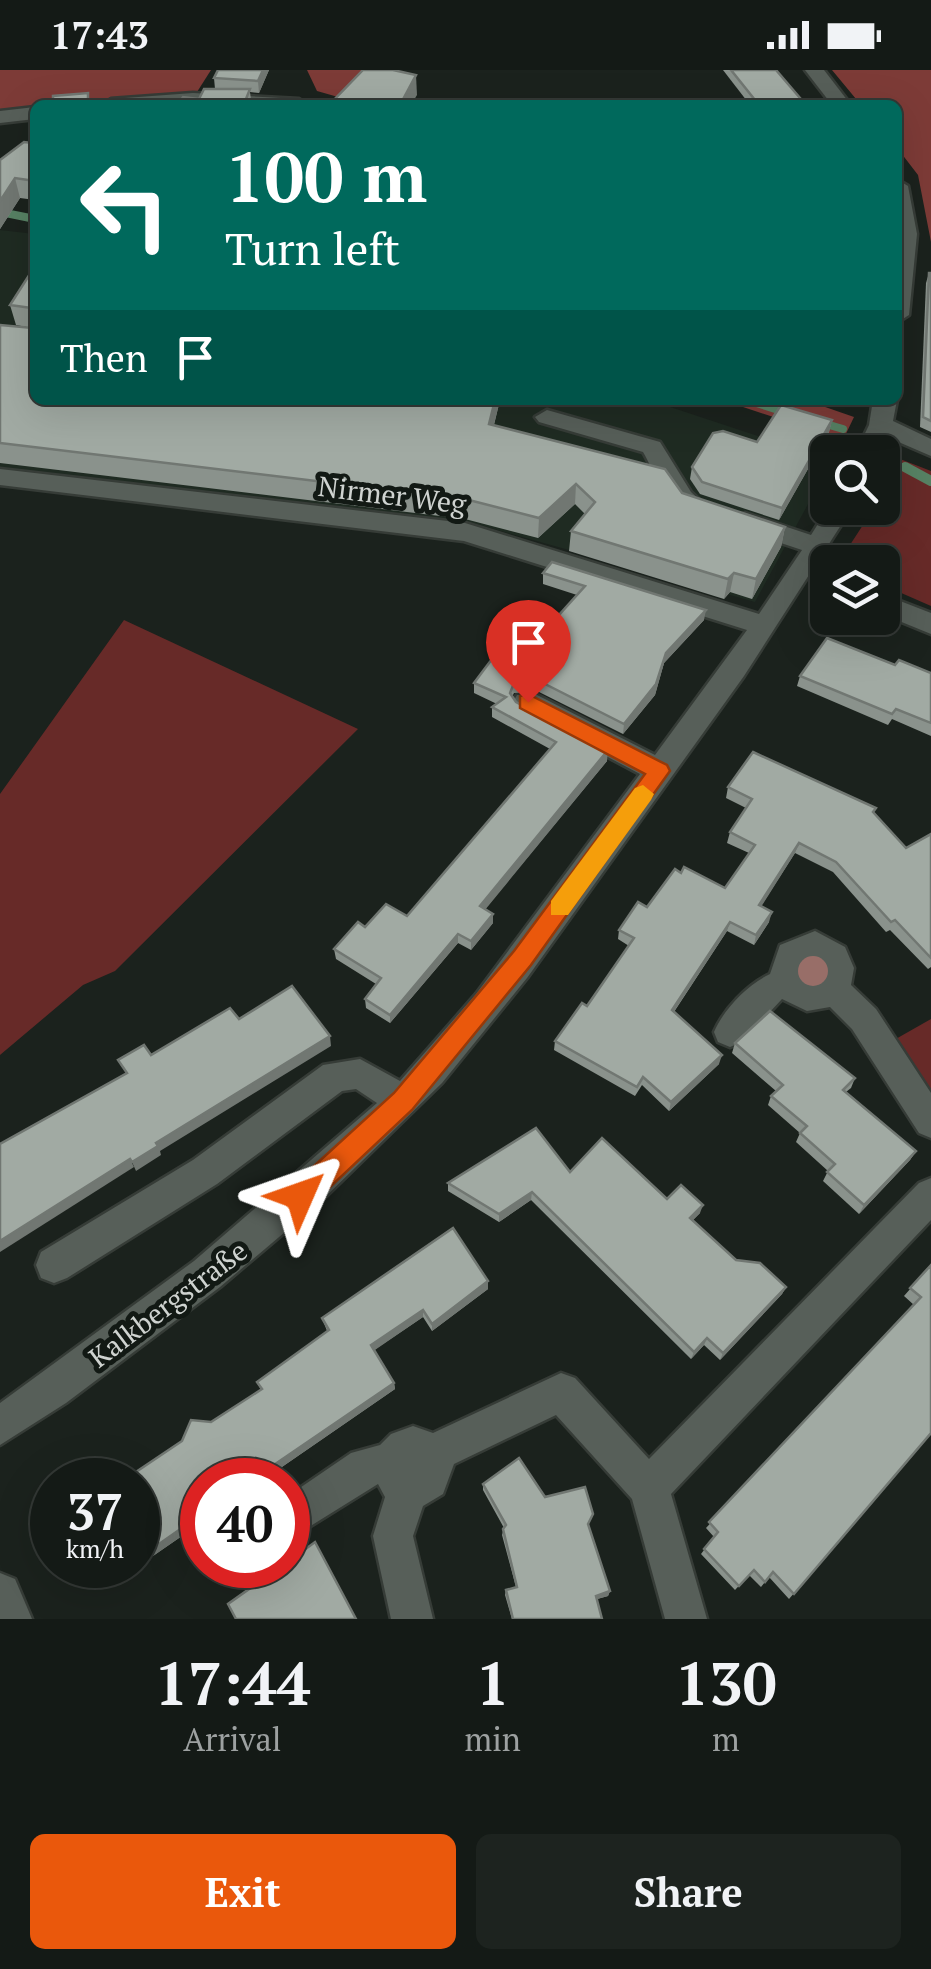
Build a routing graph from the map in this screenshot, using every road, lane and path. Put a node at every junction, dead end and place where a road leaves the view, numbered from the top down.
1 (814, 70) edge
2 (838, 100) edge
3 (30, 114) edge
4 (0, 117) edge
5 (902, 197) edge
6 (902, 277) edge
7 (883, 412) edge
8 (547, 417) dead end
9 (931, 448) edge
10 (0, 477) edge
11 (810, 561) edge
12 (810, 571) edge
13 (900, 610) edge
14 (931, 624) edge
15 (765, 626) junction
16 (528, 702) dead end
17 (660, 771) junction
18 (730, 1032) dead end
19 (403, 1101) junction
20 (931, 1122) edge
21 (931, 1196) edge
22 (54, 1265) dead end
23 (0, 1426) edge
24 (411, 1469) junction
25 (648, 1488) junction
26 (310, 1505) edge
27 (0, 1594) edge
28 (12, 1619) edge
29 (412, 1619) edge
30 (686, 1619) edge

1 - 2 street
3 - 4 street
5 - 6 street
7 - 9 street
8 - 11 street
10 - 15 street, Nirmer Weg
12 - 15 street, Kalkbergstraße
13 - 14 street
15 - 17 street, Kalkbergstraße
16 - 17 street
17 - 19 street, Kalkbergstraße
18 - 20 street
19 - 22 street
19 - 23 street, Kalkbergstraße
21 - 25 street
24 - 25 street
24 - 26 street
24 - 29 street
25 - 30 street
27 - 28 street

